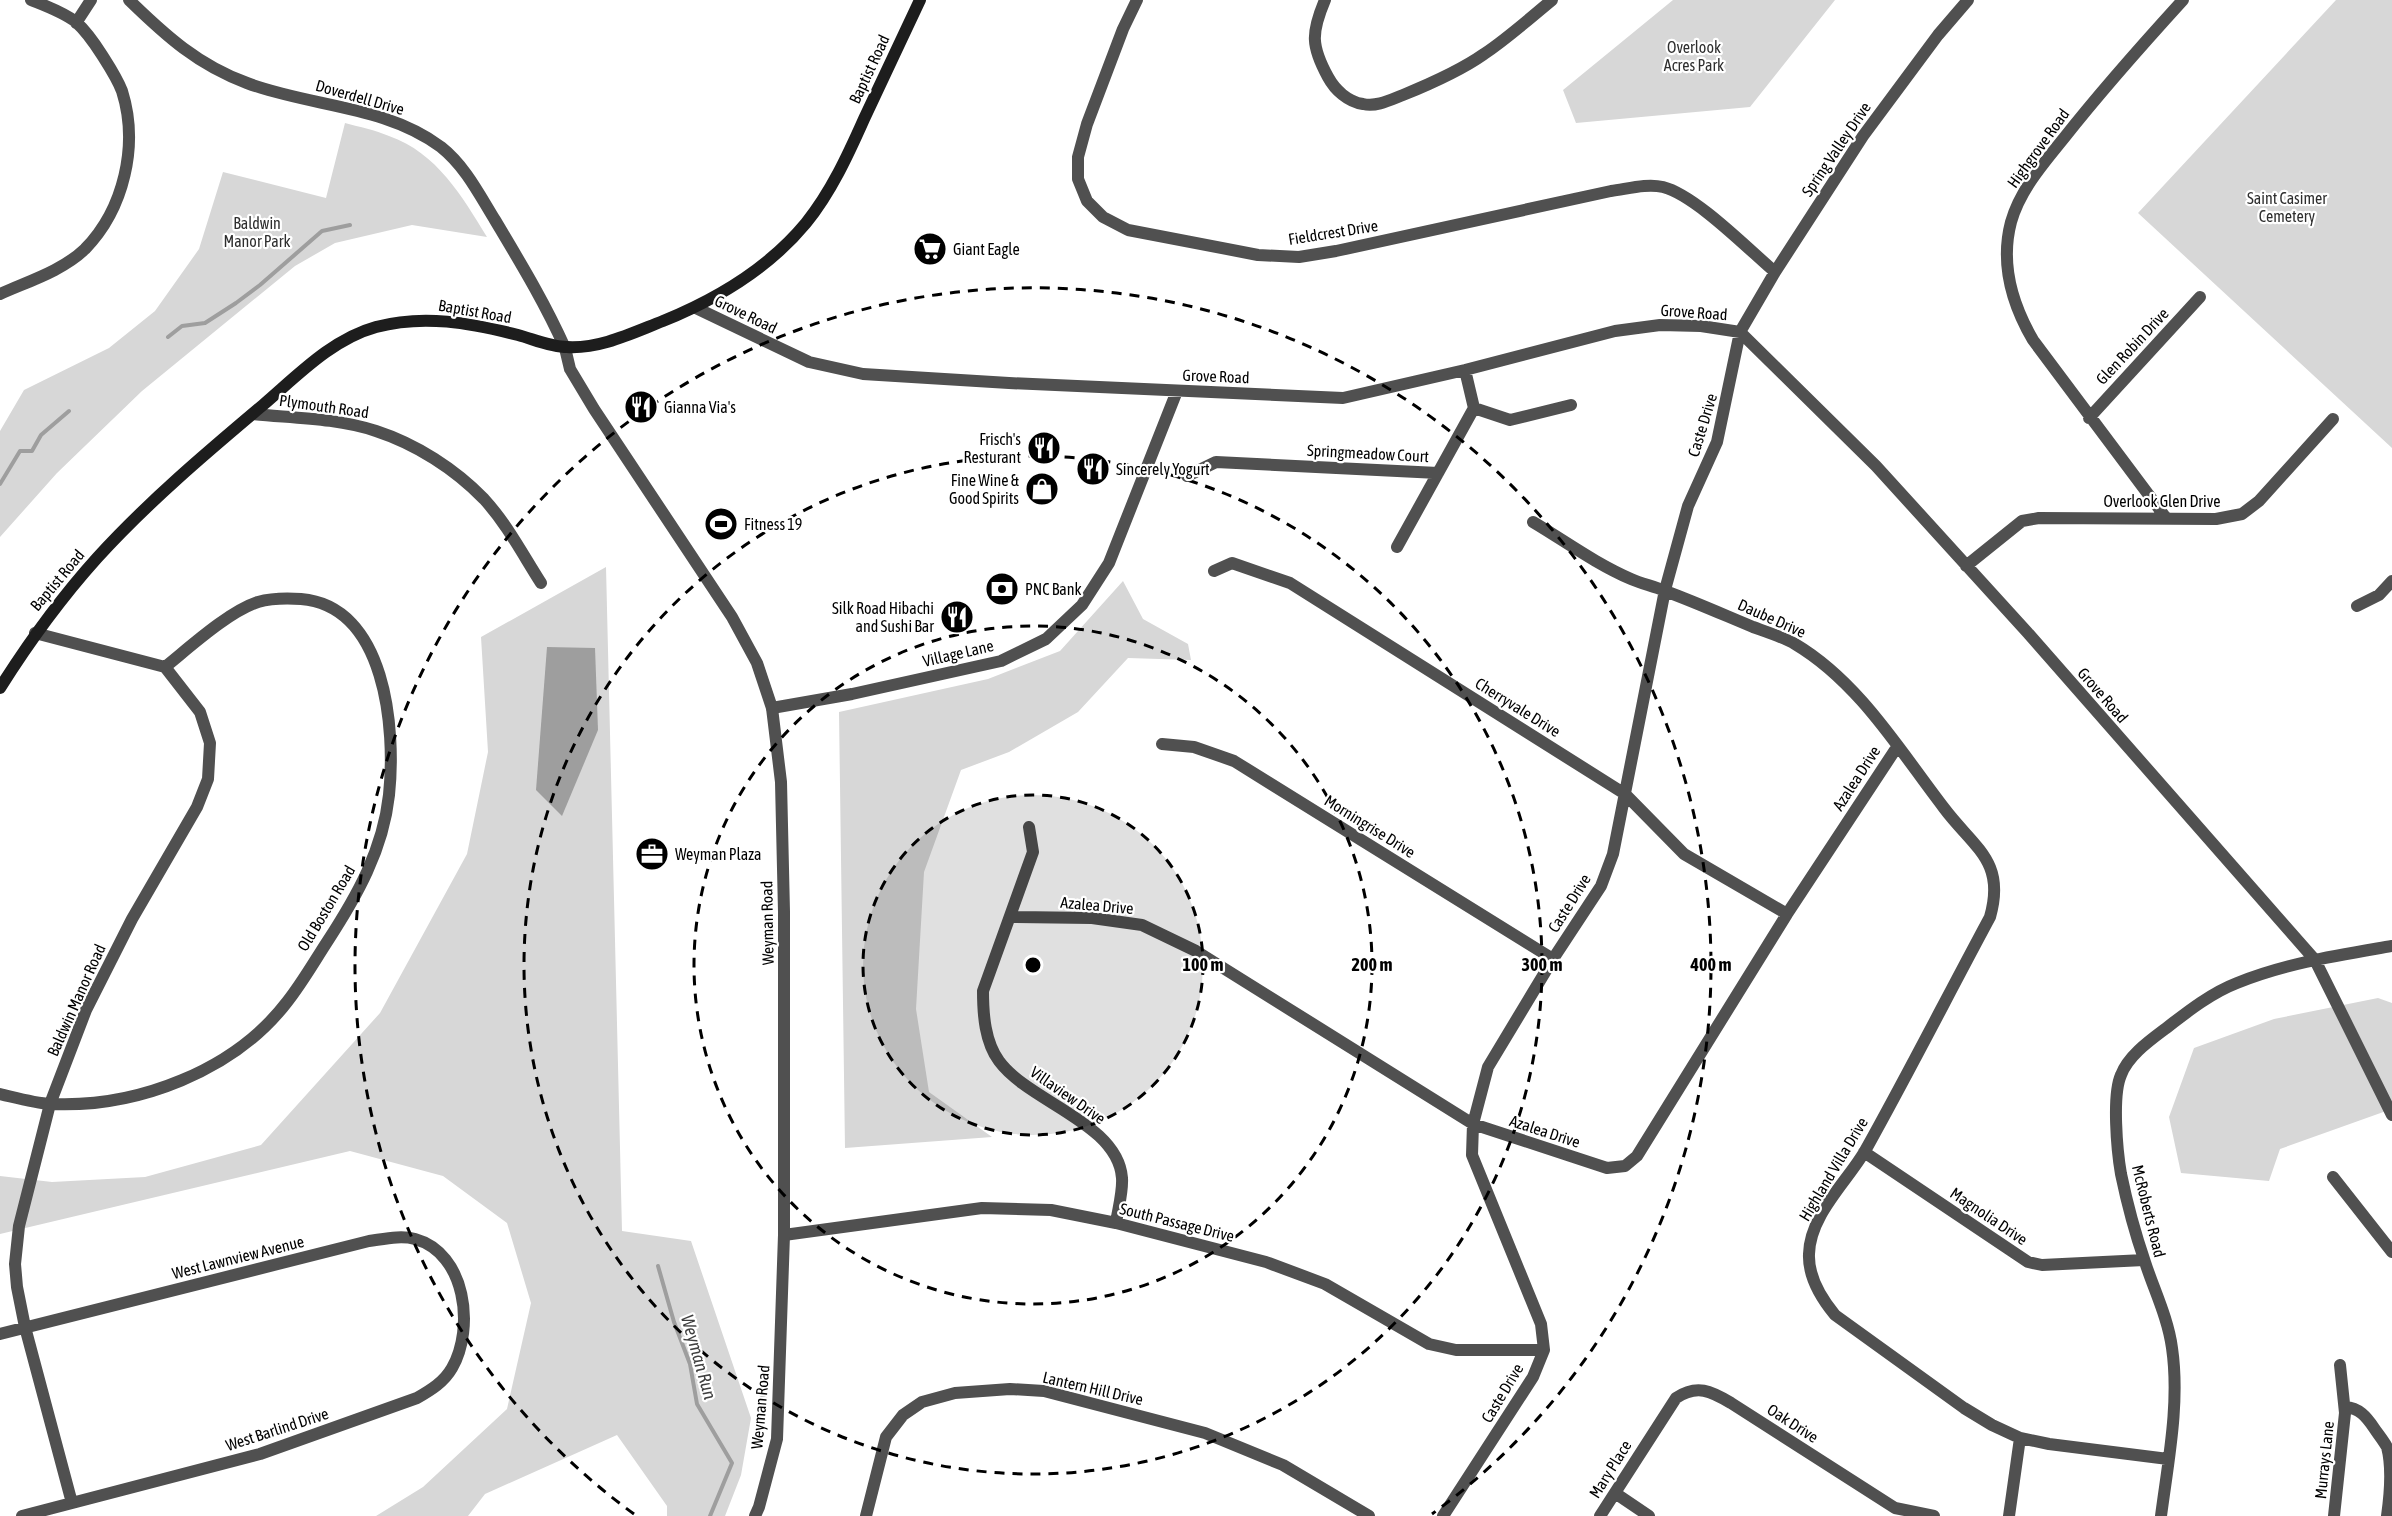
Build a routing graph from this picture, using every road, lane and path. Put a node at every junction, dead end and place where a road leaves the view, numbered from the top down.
1 (31, 0) edge
2 (91, 0) edge
3 (129, 0) edge
4 (920, 0) edge
5 (1137, 0) edge
6 (1325, 0) edge
7 (1552, 0) edge
8 (1968, 0) edge
9 (2183, 0) edge
10 (76, 22) junction
11 (1774, 272) junction
12 (0, 294) edge
13 (2200, 297) dead end
14 (696, 308) junction
15 (1742, 329) junction
16 (565, 348) junction
17 (1465, 370) junction
18 (1177, 391) junction
19 (1571, 405) dead end
20 (1474, 408) junction
21 (253, 414) junction
22 (2089, 418) junction
23 (2333, 419) dead end
24 (1438, 473) junction
25 (1187, 476) dead end
26 (2166, 518) junction
27 (1533, 522) dead end
28 (1397, 547) dead end
29 (1966, 566) junction
30 (1214, 571) dead end
31 (2392, 581) edge
32 (541, 584) dead end
33 (1665, 590) junction
34 (2357, 606) dead end
35 (35, 633) junction
36 (165, 667) junction
37 (0, 688) edge
38 (772, 708) junction
39 (1162, 744) dead end
40 (1897, 747) junction
41 (1624, 794) junction
42 (1947, 812) joint
43 (1029, 827) dead end
44 (1787, 914) junction
45 (1011, 917) junction
46 (2392, 946) edge
47 (1553, 959) junction
48 (2315, 960) junction
49 (0, 1094) edge
50 (50, 1104) junction
51 (2392, 1115) edge
52 (1473, 1124) junction
53 (1864, 1152) junction
54 (2333, 1177) dead end
55 (1116, 1223) junction
56 (784, 1235) junction
57 (2392, 1252) edge
58 (2144, 1260) junction
59 (461, 1291) joint
60 (25, 1327) junction
61 (0, 1334) edge
62 (1544, 1350) junction
63 (2340, 1365) dead end
64 (2345, 1407) junction
65 (2020, 1438) junction
66 (1648, 1439) joint
67 (2168, 1459) junction
68 (1615, 1493) junction
69 (72, 1503) junction
70 (22, 1516) edge
71 (755, 1516) edge
72 (866, 1516) edge
73 (1369, 1516) edge
74 (1443, 1516) edge
75 (1600, 1516) edge
76 (1649, 1516) edge
77 (1934, 1516) edge
78 (2009, 1516) edge
79 (2161, 1516) edge
80 (2334, 1516) edge
81 (2387, 1516) edge

1 - 10 street
2 - 10 street
3 - 16 street, Doverdell Drive
4 - 14 main road, Baptist Road
5 - 11 street, Fieldcrest Drive
6 - 7 street
8 - 11 street, Spring Valley Drive
9 - 22 street, Highgrove Road
10 - 12 street
11 - 15 street, Spring Valley Drive
13 - 22 street, Glen Robin Drive
14 - 16 main road, Baptist Road
14 - 18 street, Grove Road
15 - 17 street, Grove Road
15 - 29 street, Grove Road
15 - 33 street, Caste Drive
16 - 21 main road, Baptist Road
16 - 38 street, Weyman Road
17 - 18 street, Grove Road
17 - 20 street
18 - 38 street, Village Lane
19 - 20 street
20 - 24 street, Springmeadow Court
21 - 32 street, Plymouth Road
21 - 35 main road, Baptist Road
22 - 26 street, Highgrove Road
23 - 26 street, Overlook Glen Drive
24 - 25 street, Springmeadow Court
24 - 28 street
26 - 29 street, Overlook Glen Drive
27 - 33 street, Daube Drive
29 - 48 street, Grove Road
30 - 41 street, Cherryvale Drive
31 - 34 street
33 - 40 street, Daube Drive
33 - 41 street, Caste Drive
35 - 36 street
35 - 37 main road, Baptist Road
36 - 50 street, Baldwin Manor Road
36 - 50 street, Old Boston Road
38 - 56 street, Weyman Road
39 - 47 street, Morningrise Drive
40 - 42 street, Daube Drive
40 - 44 street, Azalea Drive
41 - 44 street, Cherryvale Drive
41 - 47 street, Caste Drive
42 - 53 street, Highland Villa Drive
43 - 45 street, Villaview Drive
44 - 52 street, Azalea Drive
45 - 52 street, Azalea Drive
45 - 55 street, Villaview Drive
46 - 48 street, McRoberts Road
47 - 52 street, Caste Drive
48 - 51 street, Grove Road
48 - 58 street, McRoberts Road
49 - 50 street, Old Boston Road
50 - 60 street, Baldwin Manor Road
52 - 62 street, Caste Drive
53 - 58 street, Magnolia Drive
53 - 65 street, Highland Villa Drive
54 - 57 street
55 - 56 street, South Passage Drive
55 - 62 street, South Passage Drive
56 - 71 street, Weyman Road
58 - 67 street, McRoberts Road
59 - 60 street, West Lawnview Avenue
59 - 69 street, West Barlind Drive
60 - 61 street, West Lawnview Avenue
60 - 69 street, Baldwin Manor Road
62 - 74 street, Caste Drive
63 - 64 street, Murrays Lane
64 - 80 street, Murrays Lane
64 - 81 street, Murrays Lane
65 - 67 street, Highland Villa Drive
65 - 78 street
66 - 68 street, Mary Place
66 - 77 street, Oak Drive
67 - 79 street, McRoberts Road
68 - 75 street, Mary Place
68 - 76 street
69 - 70 street, West Barlind Drive
72 - 73 street, Lantern Hill Drive

